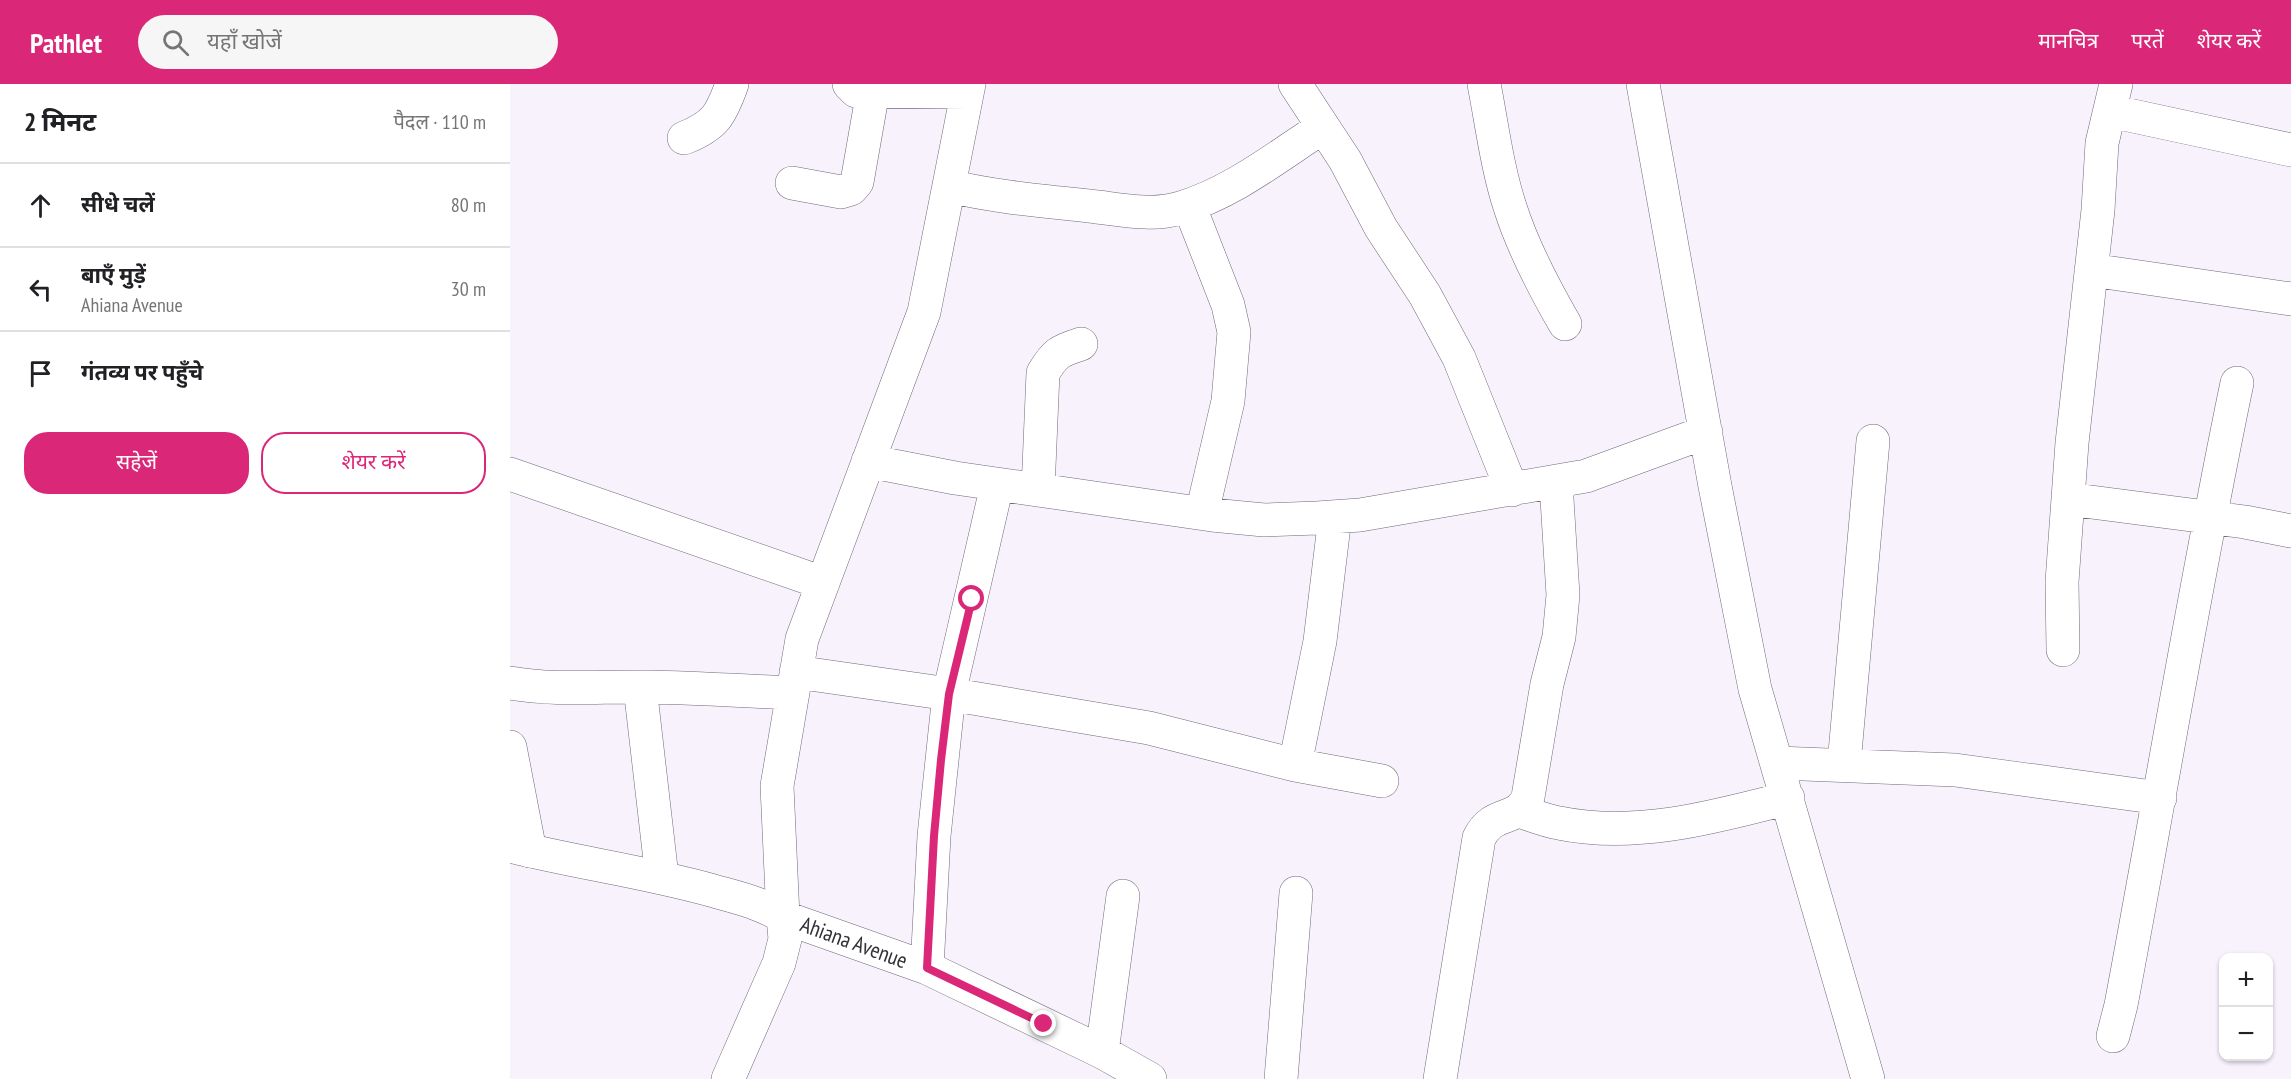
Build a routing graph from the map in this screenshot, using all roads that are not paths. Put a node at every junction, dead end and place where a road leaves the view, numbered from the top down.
1 (732, 84) edge
2 (1295, 84) edge
3 (1484, 84) edge
4 (1643, 84) edge
5 (861, 88) edge
6 (968, 88) edge
7 (2113, 98) edge
8 (1323, 128) junction
9 (684, 138) dead end
10 (2291, 150) edge
11 (792, 183) dead end
12 (949, 186) junction
13 (1188, 205) junction
14 (2091, 270) junction
15 (2291, 299) edge
16 (1565, 324) dead end
17 (1081, 344) dead end
18 (2237, 383) dead end
19 (1706, 432) junction
20 (1873, 441) dead end
21 (868, 461) junction
22 (510, 474) edge
23 (1556, 483) junction
24 (997, 484) junction
25 (1038, 490) junction
26 (1512, 490) junction
27 (2068, 499) junction
28 (1202, 513) junction
29 (1335, 517) junction
30 (2209, 517) junction
31 (2291, 531) edge
32 (823, 583) junction
33 (2063, 650) dead end
34 (510, 683) edge
35 (794, 683) junction
36 (640, 687) junction
37 (949, 694) junction
38 (510, 747) edge
39 (1777, 762) junction
40 (1844, 764) junction
41 (1295, 765) junction
42 (1382, 782) dead end
43 (1788, 798) junction
44 (2160, 798) junction
45 (1519, 811) junction
46 (520, 848) edge
47 (662, 877) junction
48 (1296, 893) dead end
49 (1123, 896) dead end
50 (783, 917) junction
51 (927, 968) junction
52 (2113, 1036) dead end
53 (1102, 1052) junction
54 (728, 1079) edge
55 (1150, 1079) edge
56 (1281, 1079) edge
57 (1440, 1079) edge
58 (1868, 1079) edge

1 - 9 street
2 - 8 street
3 - 16 street
4 - 19 street
5 - 6 street
5 - 11 street
6 - 12 street
7 - 10 street
7 - 14 street
8 - 13 street
8 - 26 street
12 - 13 street
12 - 21 street
13 - 28 street
14 - 15 street
14 - 27 street
17 - 25 street
18 - 30 street
19 - 23 street
19 - 39 street
20 - 40 street
21 - 24 street
21 - 32 street
22 - 32 street
23 - 26 street
23 - 45 street
24 - 25 street
24 - 37 street
25 - 28 street
26 - 29 street
27 - 30 street
27 - 33 street
28 - 29 street
29 - 41 street
30 - 31 street
30 - 44 street
32 - 35 street
34 - 36 street
35 - 36 street
35 - 37 street
35 - 50 street
36 - 47 street
37 - 41 street
37 - 51 street
38 - 46 street
39 - 40 street
39 - 43 street
40 - 44 street
41 - 42 street
43 - 45 street
43 - 58 street
44 - 52 street
45 - 57 street
46 - 47 street, Ahiana Avenue
47 - 50 street, Ahiana Avenue
48 - 56 street
49 - 53 street
50 - 51 street, Ahiana Avenue
50 - 54 street, Ahiana Avenue
51 - 53 street, Ahiana Avenue
53 - 55 street, Ahiana Avenue

